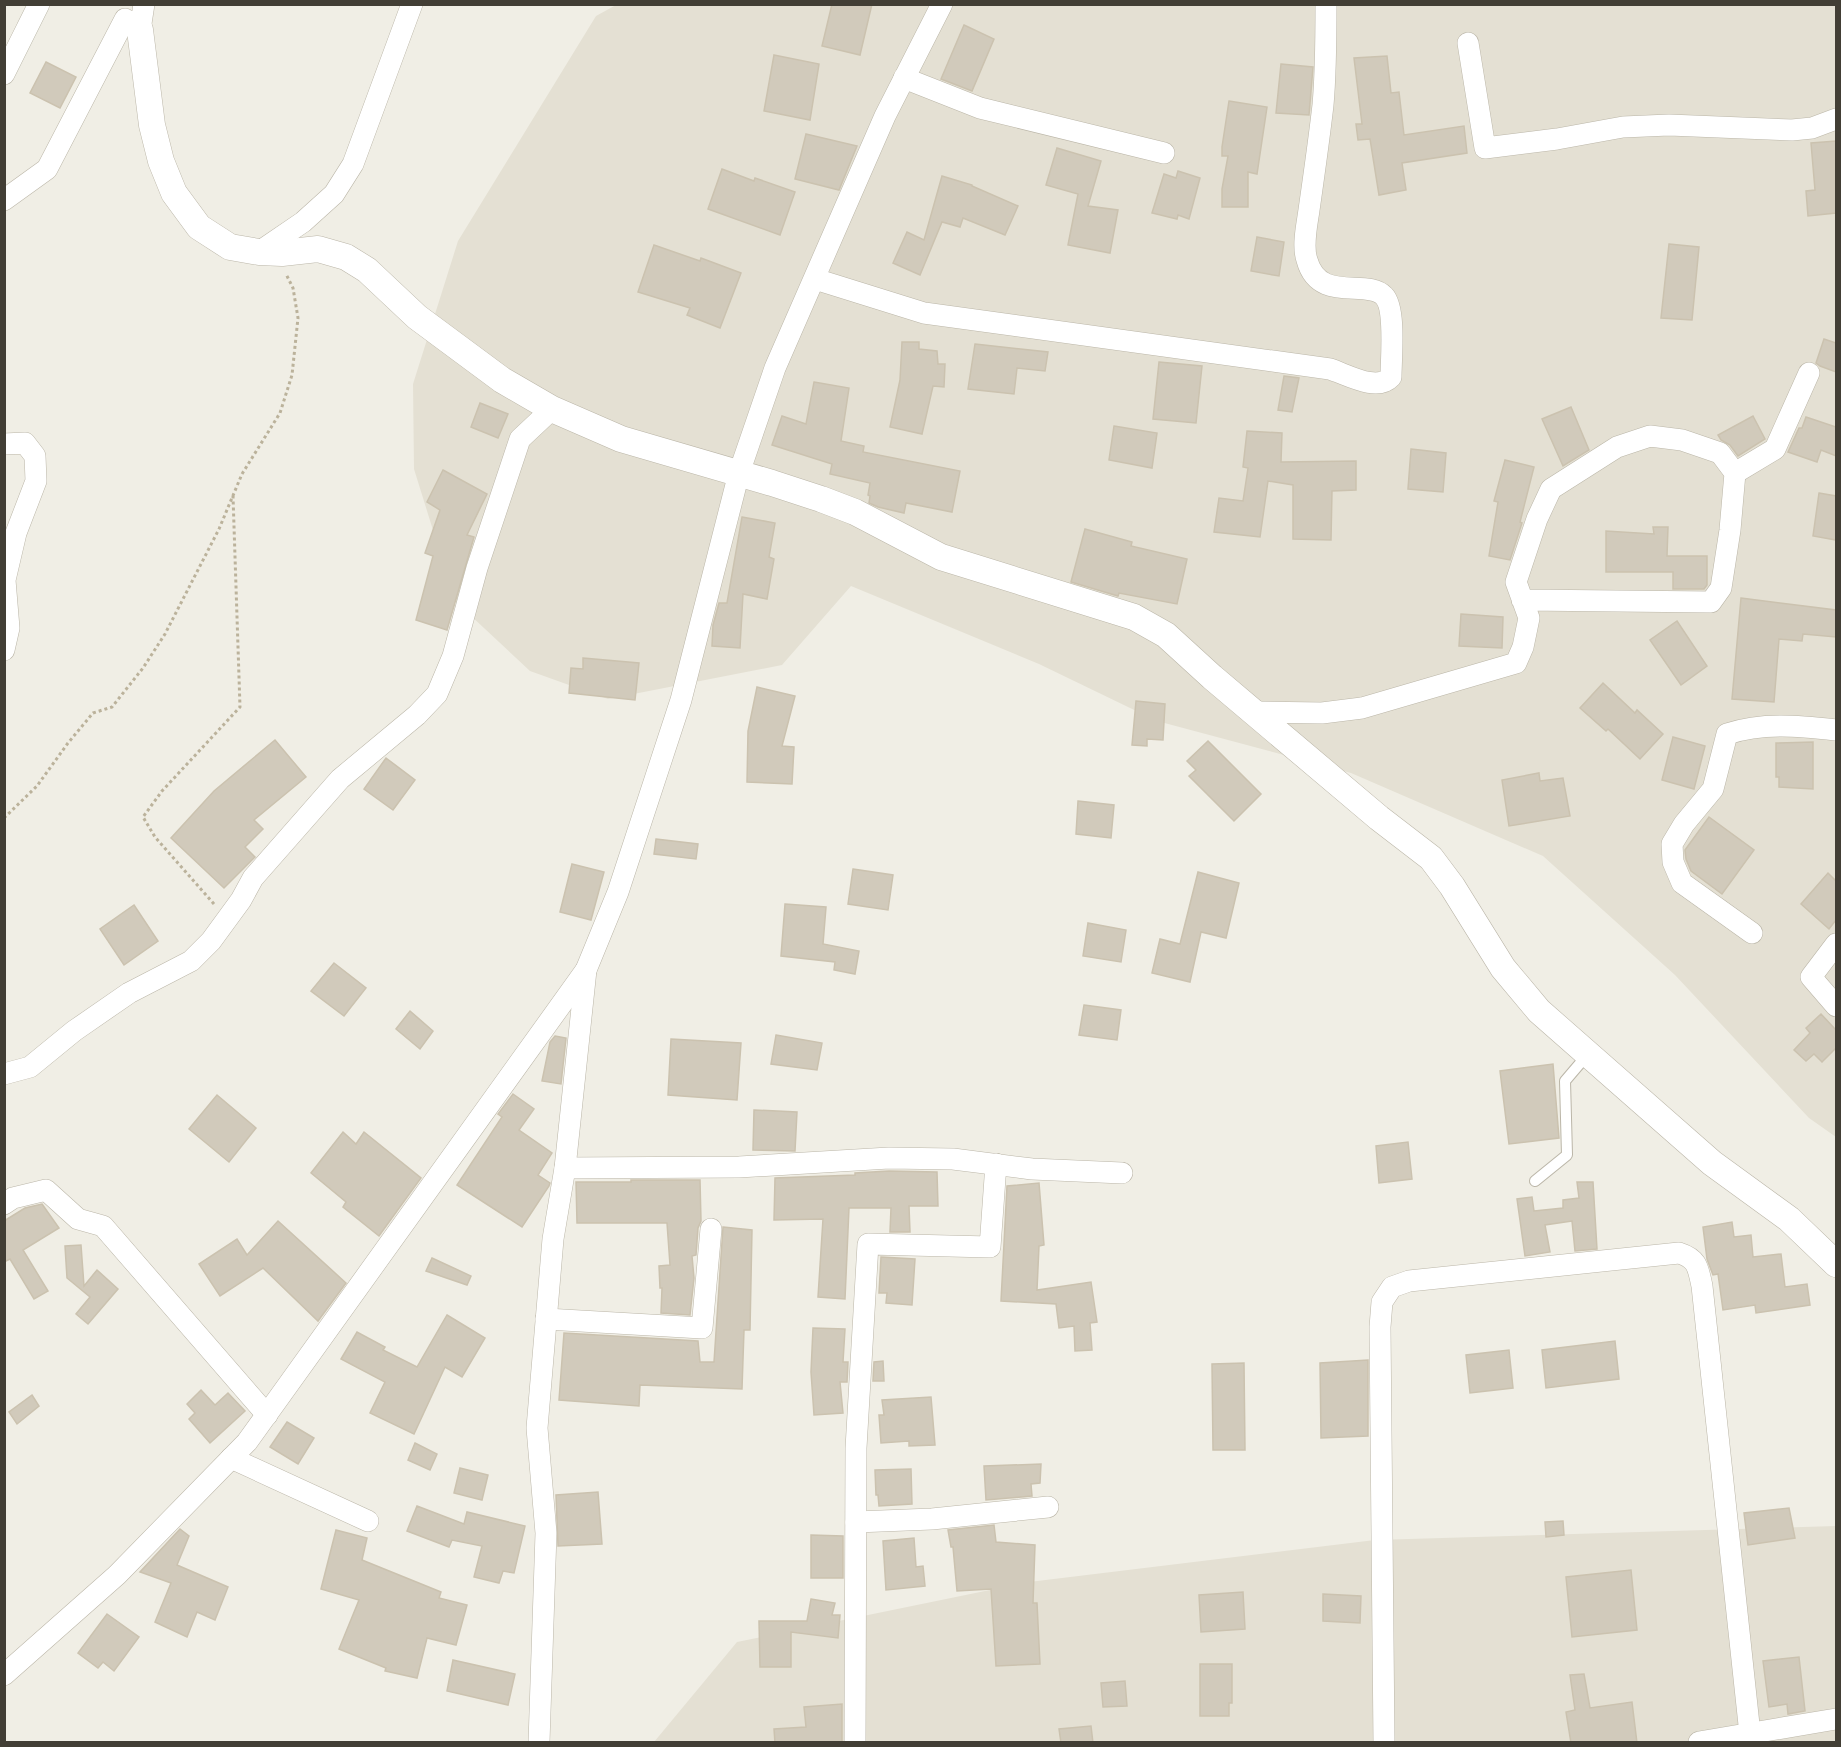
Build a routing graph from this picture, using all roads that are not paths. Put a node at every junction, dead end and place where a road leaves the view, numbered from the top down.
1 (39, 4) edge
2 (144, 4) edge
3 (412, 4) edge
4 (942, 4) edge
5 (1326, 4) edge
6 (140, 30) junction
7 (1468, 43) dead end
8 (4, 74) edge
9 (904, 78) junction
10 (1836, 119) edge
11 (1164, 153) dead end
12 (4, 200) edge
13 (259, 252) junction
14 (815, 279) junction
15 (1809, 373) dead end
16 (552, 409) junction
17 (4, 444) edge
18 (739, 473) junction
19 (1735, 473) junction
20 (5, 595) edge
21 (1522, 600) junction
22 (4, 650) edge
23 (1254, 712) junction
24 (1836, 730) edge
25 (1752, 933) dead end
26 (1836, 944) edge
27 (586, 969) junction
28 (1836, 1006) edge
29 (1588, 1053) junction
30 (4, 1074) edge
31 (996, 1164) junction
32 (565, 1168) junction
33 (1122, 1173) dead end
34 (1535, 1181) dead end
35 (4, 1204) edge
36 (711, 1229) dead end
37 (1836, 1264) edge
38 (546, 1319) junction
39 (267, 1415) junction
40 (231, 1458) junction
41 (1048, 1507) dead end
42 (368, 1521) dead end
43 (856, 1522) junction
44 (4, 1675) edge
45 (1836, 1719) edge
46 (1750, 1734) junction
47 (539, 1743) edge
48 (855, 1743) edge
49 (1384, 1743) edge
50 (1699, 1743) edge

1 - 8 street
2 - 6 street
3 - 13 street
4 - 9 street
5 - 14 street
6 - 12 street
6 - 13 street
7 - 10 street
9 - 11 street
9 - 14 street
13 - 16 street
14 - 18 street
15 - 19 street
16 - 18 street
16 - 30 street
17 - 20 street
18 - 23 street
18 - 27 street
19 - 21 street
19 - 21 street
20 - 22 street
21 - 23 street
23 - 29 street
24 - 25 street
26 - 28 street
27 - 32 street
27 - 39 street
29 - 34 lane
29 - 37 street
31 - 32 street
31 - 33 street
31 - 43 street
32 - 38 street
35 - 39 street
36 - 38 street
38 - 47 street
39 - 40 street
40 - 42 street
40 - 44 street
41 - 43 street
43 - 48 street
45 - 46 street
46 - 49 street
46 - 50 street

